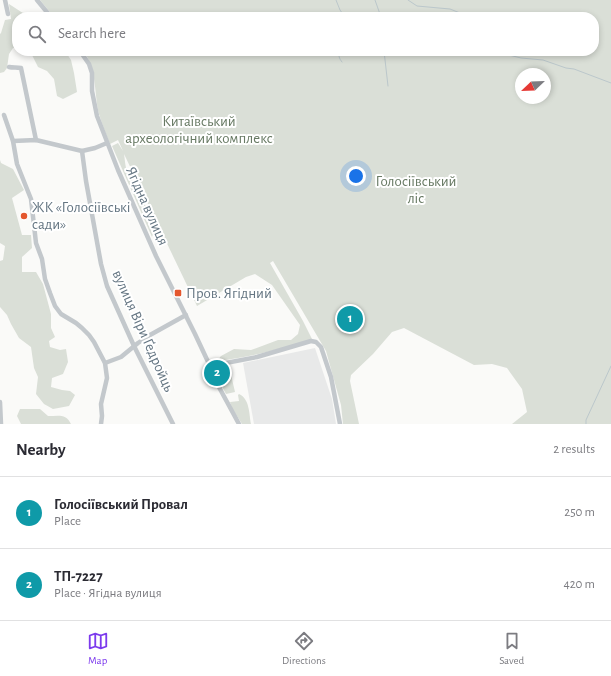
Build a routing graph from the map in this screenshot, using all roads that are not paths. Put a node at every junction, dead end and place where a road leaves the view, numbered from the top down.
1 (5, 0) edge
2 (37, 0) edge
3 (48, 12) edge
4 (8, 14) dead end
5 (83, 56) edge
6 (9, 67) dead end
7 (4, 115) dead end
8 (36, 140) junction
9 (13, 141) junction
10 (107, 142) junction
11 (82, 151) junction
12 (186, 315) junction
13 (134, 346) junction
14 (105, 363) junction
15 (210, 366) junction
16 (0, 402) edge
17 (1, 424) edge
18 (101, 424) edge
19 (173, 424) edge
20 (239, 424) edge
21 (340, 424) edge

1 - 4 street
2 - 3 street
5 - 10 street, Ягідна вулиця
6 - 8 street
7 - 9 street
8 - 9 street
8 - 11 street
9 - 14 street
10 - 11 street
10 - 12 street, Ягідна вулиця
11 - 13 street, вулиця Віри Ґедройць
12 - 13 street
12 - 15 street, Ягідна вулиця
13 - 14 street
13 - 19 street, вулиця Віри Ґедройць
14 - 18 street
15 - 20 street, Ягідна вулиця
15 - 21 street
16 - 17 street

